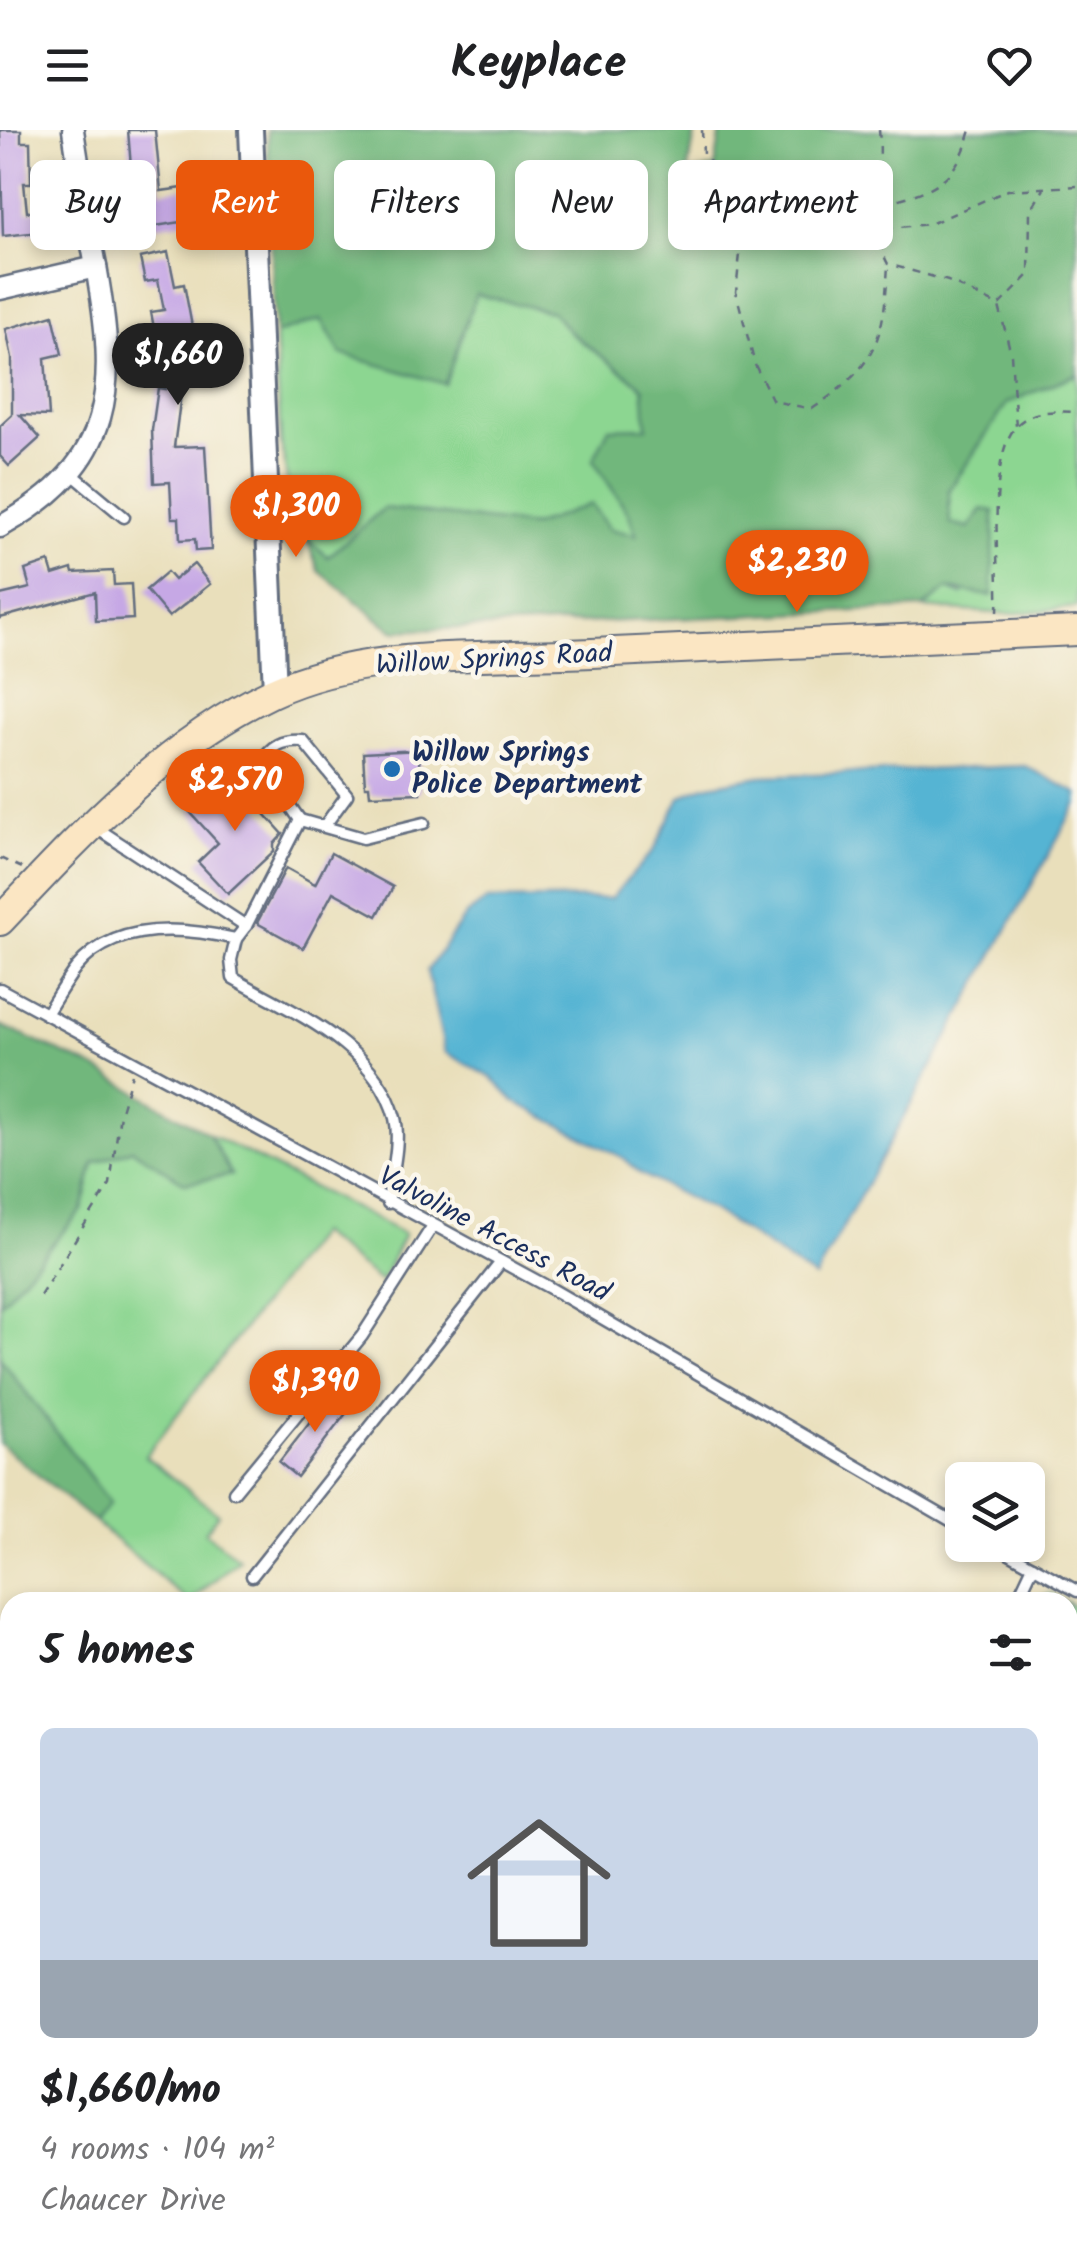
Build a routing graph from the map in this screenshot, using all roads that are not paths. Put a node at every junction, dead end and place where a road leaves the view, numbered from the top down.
1 (73, 130) edge
2 (251, 130) edge
3 (96, 267) junction
4 (0, 289) edge
5 (71, 474) junction
6 (124, 517) dead end
7 (0, 528) edge
8 (1077, 631) edge
9 (276, 691) junction
10 (300, 820) junction
11 (424, 823) dead end
12 (324, 825) junction
13 (94, 827) junction
14 (0, 921) edge
15 (246, 926) junction
16 (236, 939) junction
17 (0, 988) edge
18 (46, 1014) junction
19 (388, 1203) junction
20 (432, 1227) junction
21 (501, 1262) junction
22 (234, 1492) dead end
23 (945, 1517) edge
24 (1026, 1562) edge
25 (1033, 1566) junction
26 (252, 1576) dead end
27 (1077, 1591) edge
28 (1021, 1592) edge

1 - 3 street
2 - 9 street
3 - 4 street
3 - 5 street
5 - 6 lane
5 - 7 street
8 - 9 main road, Willow Springs Road
9 - 13 main road, Willow Springs Road
10 - 12 lane
10 - 12 lane
10 - 15 lane
11 - 12 lane
13 - 14 main road, Willow Springs Road
13 - 15 lane
15 - 16 lane
16 - 18 lane
16 - 19 lane
17 - 18 lane, Valvoline Access Road
18 - 19 lane, Valvoline Access Road
19 - 20 lane, Valvoline Access Road
20 - 21 lane, Valvoline Access Road
20 - 22 lane
21 - 23 lane, Valvoline Access Road
21 - 26 lane
24 - 25 lane
25 - 27 lane
25 - 28 lane

